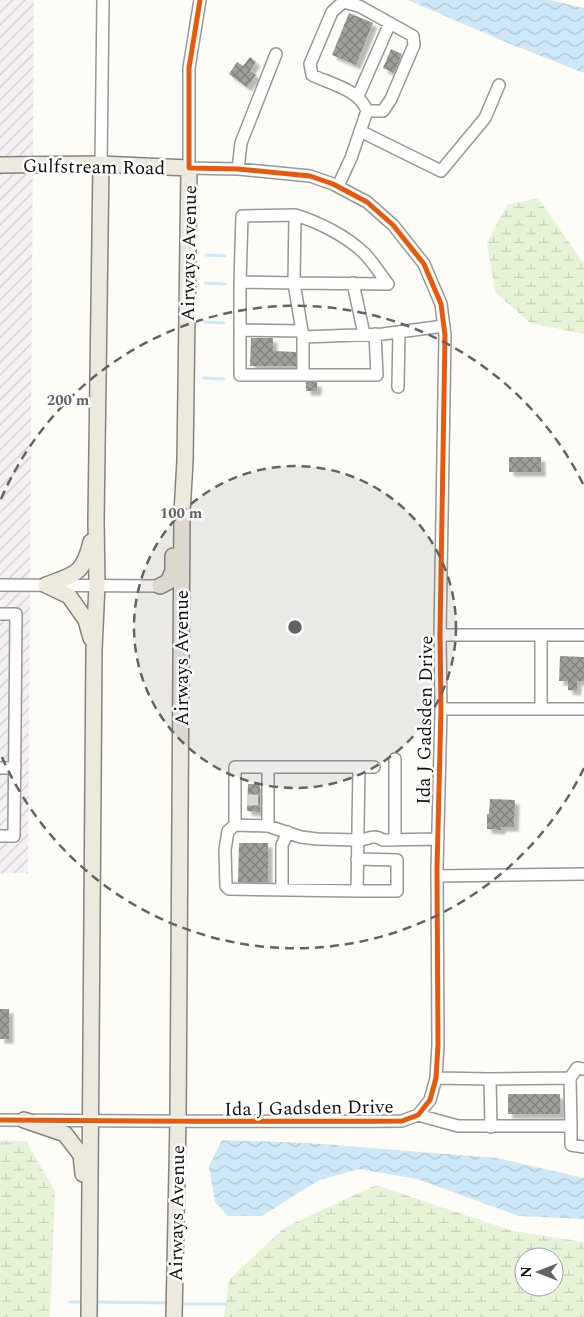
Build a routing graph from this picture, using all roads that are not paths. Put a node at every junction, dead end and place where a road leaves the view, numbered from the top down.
1 (103, 0) edge
2 (200, 0) edge
3 (390, 23) junction
4 (276, 54) dead end
5 (498, 85) dead end
6 (358, 96) junction
7 (366, 111) junction
8 (360, 131) junction
9 (101, 164) junction
10 (0, 165) edge
11 (189, 168) junction
12 (238, 168) junction
13 (338, 186) junction
14 (296, 215) junction
15 (240, 282) junction
16 (294, 282) junction
17 (353, 283) junction
18 (444, 326) junction
19 (240, 330) junction
20 (399, 332) junction
21 (302, 334) junction
22 (369, 334) junction
23 (303, 375) junction
24 (398, 387) dead end
25 (182, 513) junction
26 (96, 521) junction
27 (0, 585) edge
28 (96, 585) junction
29 (46, 586) junction
30 (160, 586) junction
31 (0, 614) edge
32 (182, 625) junction
33 (440, 635) junction
34 (541, 635) junction
35 (584, 635) edge
36 (94, 649) junction
37 (441, 709) junction
38 (540, 709) junction
39 (584, 709) edge
40 (395, 759) dead end
41 (268, 767) junction
42 (358, 767) junction
43 (374, 767) dead end
44 (0, 768) edge
45 (15, 768) junction
46 (235, 800) junction
47 (247, 800) tunnel mouth
48 (236, 825) junction
49 (268, 826) junction
50 (288, 832) junction
51 (0, 836) edge
52 (438, 839) junction
53 (359, 840) junction
54 (395, 840) junction
55 (358, 859) junction
56 (584, 874) edge
57 (437, 876) junction
58 (282, 890) junction
59 (357, 891) junction
60 (584, 1069) edge
61 (436, 1078) junction
62 (570, 1078) junction
63 (490, 1079) junction
64 (430, 1100) junction
65 (418, 1115) junction
66 (0, 1120) edge
67 (24, 1120) junction
68 (178, 1120) junction
69 (91, 1121) junction
70 (441, 1121) junction
71 (571, 1126) junction
72 (491, 1127) junction
73 (584, 1147) edge
74 (90, 1240) junction
75 (89, 1307) edge
76 (174, 1308) edge

1 - 9 street
2 - 11 street, Airways Avenue
3 - 6 street
3 - 6 street
3 - 7 street
4 - 12 street
5 - 8 street
6 - 7 street
7 - 8 street
8 - 13 street
9 - 10 main road, Gulfstream Road
9 - 11 main road, Gulfstream Road
9 - 26 main road
11 - 12 street, Ida J Gadsden Drive
11 - 25 main road, Airways Avenue
12 - 13 street, Ida J Gadsden Drive
13 - 18 street, Ida J Gadsden Drive
14 - 15 street
14 - 16 street
14 - 17 street
15 - 16 street
15 - 19 street
16 - 17 street
16 - 21 street
17 - 22 street
18 - 20 street
18 - 33 street, Ida J Gadsden Drive
19 - 21 street
19 - 23 street
20 - 22 street
20 - 24 street
21 - 22 street
21 - 23 street
22 - 23 street
25 - 30 main road
25 - 32 main road, Airways Avenue
26 - 28 main road
26 - 29 main road
27 - 29 street
28 - 29 street
28 - 30 street
28 - 36 main road
29 - 36 main road
30 - 32 main road
31 - 45 street
32 - 68 main road, Airways Avenue
33 - 34 street
33 - 37 street, Ida J Gadsden Drive
34 - 35 street
34 - 38 street
36 - 69 main road
37 - 38 street
37 - 52 street, Ida J Gadsden Drive
38 - 39 street
40 - 54 street
41 - 42 street
41 - 46 street
41 - 49 street
42 - 43 street
42 - 53 street
44 - 45 street
45 - 51 street
46 - 47 street
46 - 48 street
48 - 49 street
48 - 58 street
49 - 50 street
50 - 53 street
50 - 58 street
52 - 54 street
52 - 57 street, Ida J Gadsden Drive
53 - 54 street
53 - 55 street
55 - 59 street
55 - 59 street
56 - 57 street
57 - 61 street, Ida J Gadsden Drive
58 - 59 street
60 - 62 street
61 - 63 street
61 - 64 street, Ida J Gadsden Drive
62 - 63 street
62 - 71 street
63 - 72 street
64 - 65 street, Ida J Gadsden Drive
64 - 70 street
65 - 68 street, Ida J Gadsden Drive
65 - 70 street
66 - 67 street, Ida J Gadsden Drive
67 - 69 street, Ida J Gadsden Drive
67 - 74 main road
68 - 69 street, Ida J Gadsden Drive
68 - 76 main road, Airways Avenue
69 - 74 main road
70 - 72 street
71 - 72 street
71 - 73 street
74 - 75 main road

